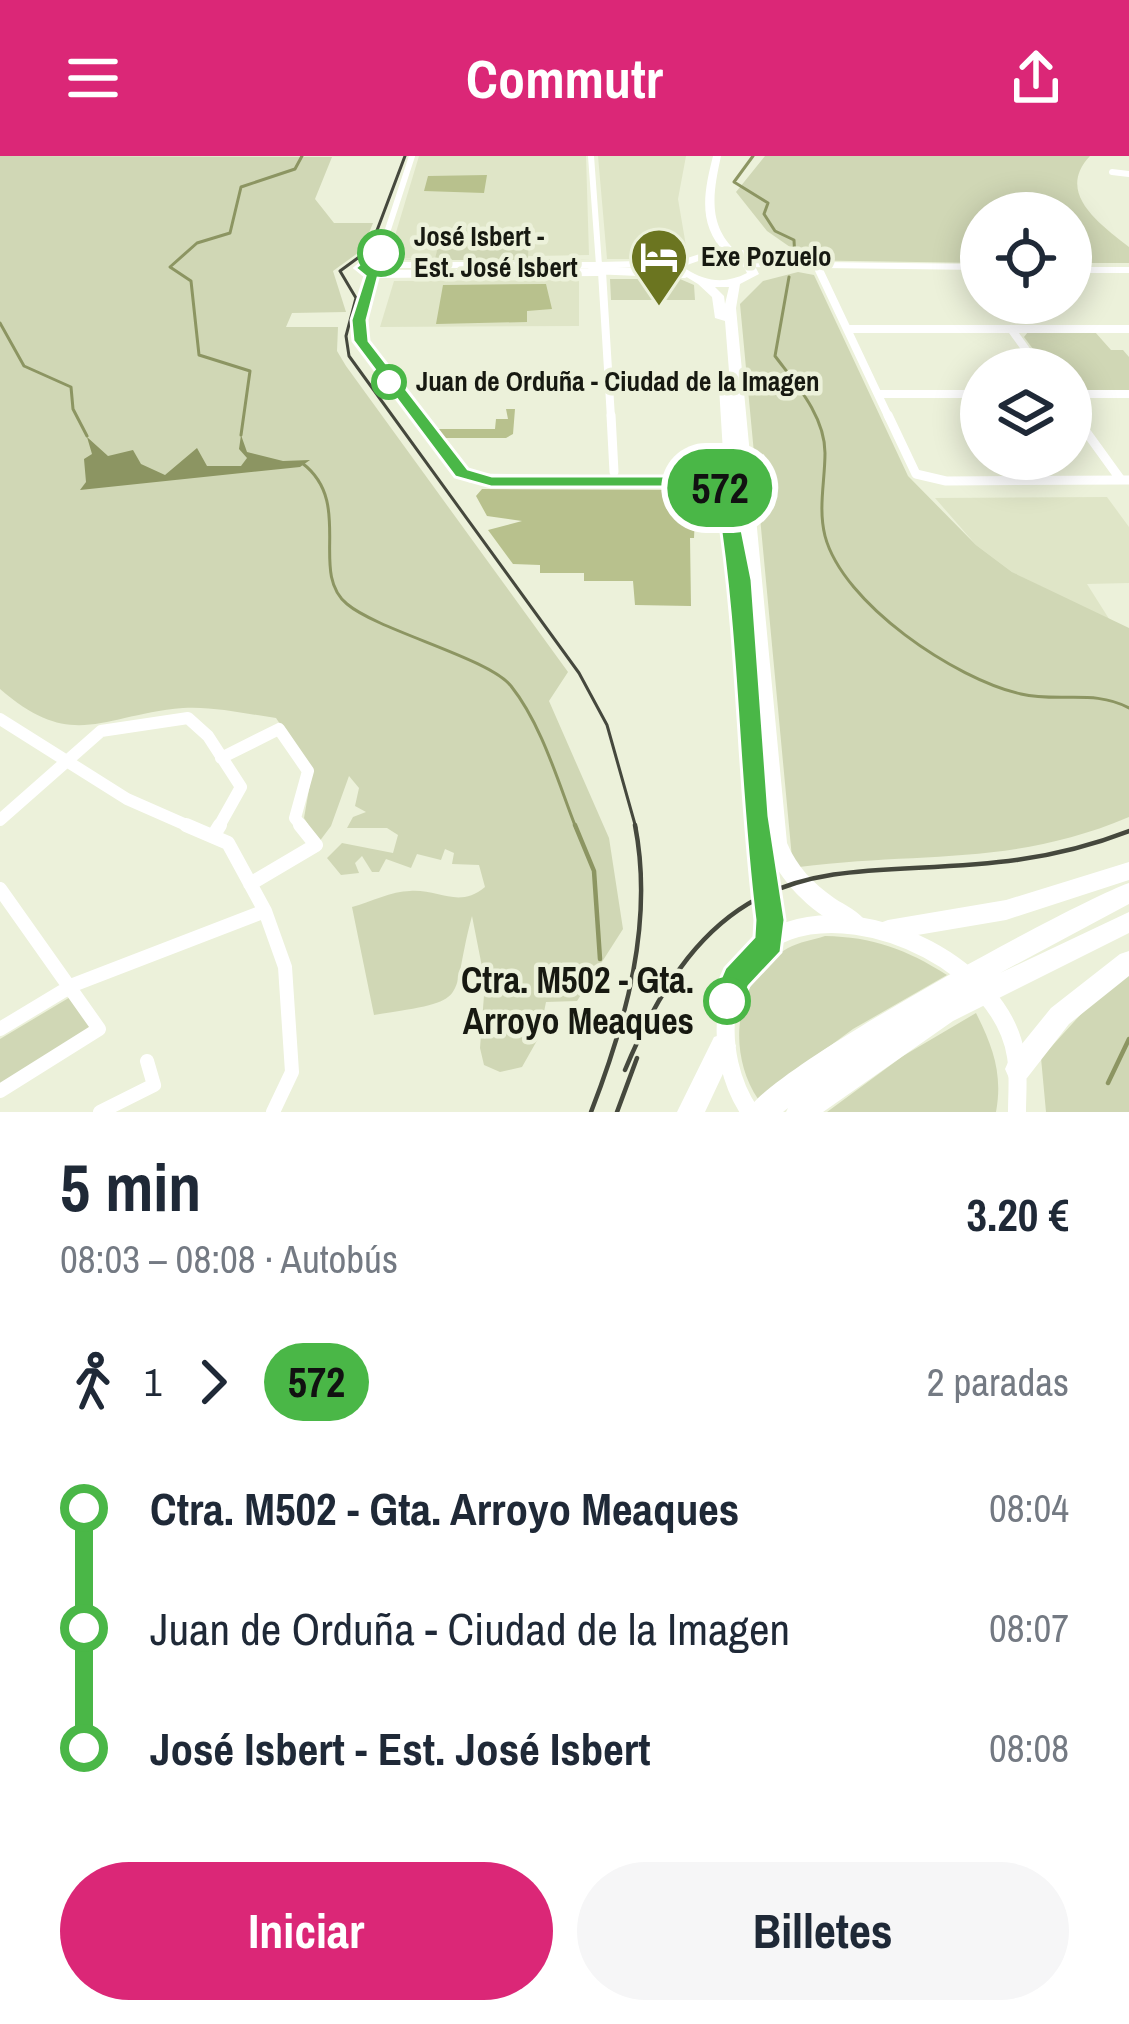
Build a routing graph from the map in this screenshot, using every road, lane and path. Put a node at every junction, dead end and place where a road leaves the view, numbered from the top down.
1 (412, 156) edge
2 (591, 156) edge
3 (709, 157) edge
4 (1112, 172) dead end
5 (1129, 174) edge
6 (713, 229) junction
7 (697, 256) junction
8 (746, 265) junction
9 (683, 268) junction
10 (960, 268) edge
11 (960, 268) edge
12 (1092, 268) edge
13 (1129, 268) edge
14 (376, 269) junction
15 (600, 269) junction
16 (800, 269) junction
17 (819, 270) junction
18 (702, 282) junction
19 (735, 283) junction
20 (733, 313) junction
21 (848, 329) junction
22 (1011, 329) junction
23 (1129, 329) edge
24 (1025, 348) edge
25 (878, 394) junction
26 (960, 394) edge
27 (1092, 394) edge
28 (1129, 394) edge
29 (1092, 438) edge
30 (729, 464) junction
31 (614, 472) junction
32 (1125, 480) edge
33 (635, 481) junction
34 (598, 482) junction
35 (700, 482) junction
36 (732, 511) junction
37 (0, 718) edge
38 (221, 758) junction
39 (64, 760) junction
40 (0, 820) edge
41 (215, 833) junction
42 (1129, 871) edge
43 (250, 884) junction
44 (0, 889) edge
45 (1129, 892) edge
46 (265, 911) junction
47 (1129, 922) edge
48 (855, 923) junction
49 (888, 930) junction
50 (770, 942) junction
51 (1129, 962) edge
52 (993, 974) junction
53 (73, 985) junction
54 (0, 1029) edge
55 (723, 1046) junction
56 (147, 1061) dead end
57 (1018, 1069) junction
58 (0, 1091) edge
59 (100, 1112) edge
60 (273, 1112) edge
61 (691, 1112) edge
62 (750, 1112) edge
63 (761, 1112) edge
64 (800, 1112) edge
65 (1017, 1112) edge

1 - 14 street
2 - 15 street
3 - 6 highway
3 - 7 highway
4 - 5 street
6 - 8 highway
6 - 16 highway
7 - 8 highway
7 - 9 highway
8 - 16 street
8 - 19 highway
9 - 15 street
9 - 18 highway
10 - 16 street
11 - 17 street
12 - 13 street
14 - 15 street
14 - 34 street
15 - 31 street
16 - 17 street
16 - 20 highway
17 - 21 street
18 - 19 highway
18 - 30 highway
19 - 20 highway
20 - 48 highway
21 - 22 street
21 - 25 street
22 - 23 street
22 - 24 street
25 - 26 street
25 - 32 street
27 - 28 street
29 - 32 street
30 - 35 highway
30 - 36 highway
31 - 33 street
31 - 34 street
33 - 34 street
33 - 35 street
35 - 36 highway
36 - 50 highway
37 - 39 street
38 - 39 street
38 - 41 street
38 - 43 street
39 - 40 street
39 - 41 street
41 - 43 street
42 - 49 highway
43 - 46 street
44 - 53 street
45 - 52 highway
46 - 53 street
46 - 60 street
47 - 52 highway
48 - 49 street
48 - 50 street
49 - 57 street
50 - 55 street
51 - 57 highway
52 - 63 highway
52 - 64 highway
53 - 54 street
53 - 58 street
55 - 61 highway
55 - 62 street
56 - 59 street
57 - 65 street

